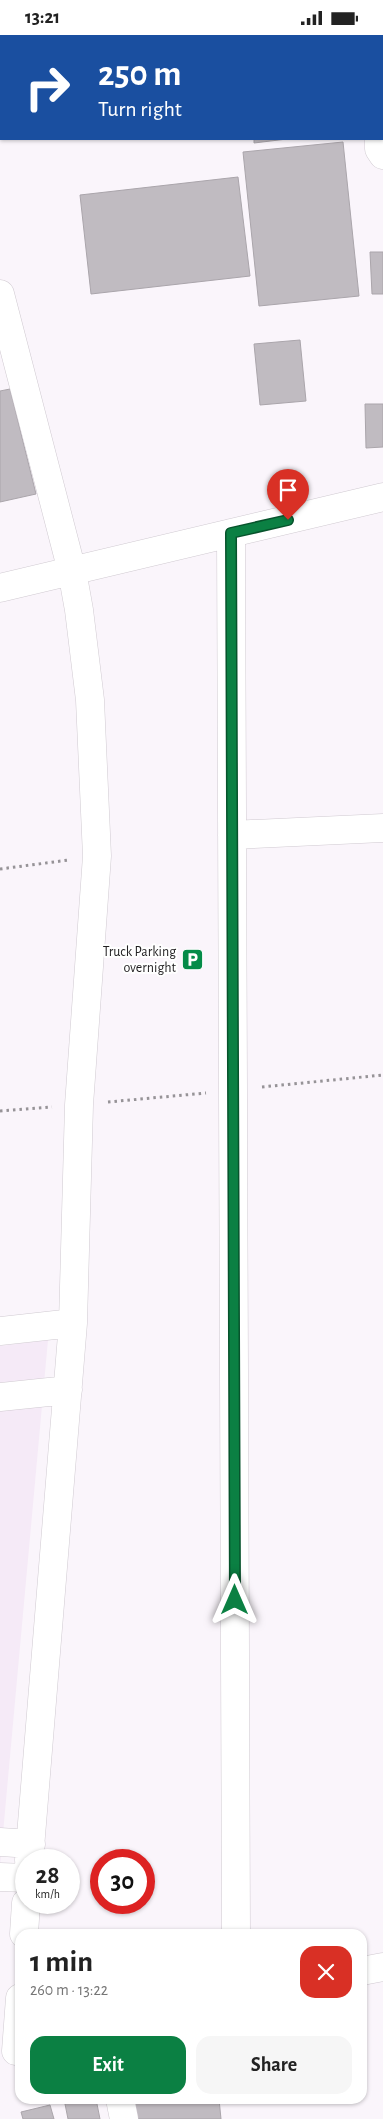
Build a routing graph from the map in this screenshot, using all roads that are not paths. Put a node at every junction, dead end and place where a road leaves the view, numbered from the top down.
1 (379, 140) edge
2 (383, 155) edge
3 (0, 294) edge
4 (383, 497) edge
5 (231, 533) junction
6 (72, 571) junction
7 (0, 588) edge
8 (383, 828) edge
9 (232, 835) junction
10 (73, 1323) junction
11 (0, 1331) edge
12 (68, 1390) junction
13 (0, 1397) edge
14 (0, 1841) edge
15 (22, 1849) edge
16 (30, 1849) edge
17 (0, 1877) edge
18 (15, 1877) edge
19 (25, 1914) edge
20 (24, 1929) edge
21 (236, 1929) edge
22 (383, 1967) edge
23 (367, 1970) edge
24 (15, 2032) edge
25 (12, 2052) edge
26 (121, 2104) edge
27 (124, 2119) edge

1 - 2 street
3 - 6 street
4 - 5 street
5 - 6 street
5 - 9 street
6 - 7 street
6 - 10 street
8 - 9 street
9 - 21 street
10 - 11 street
10 - 12 street
12 - 13 street
12 - 16 street
14 - 15 street
17 - 18 street
19 - 20 street
22 - 23 street
24 - 25 street
26 - 27 street

